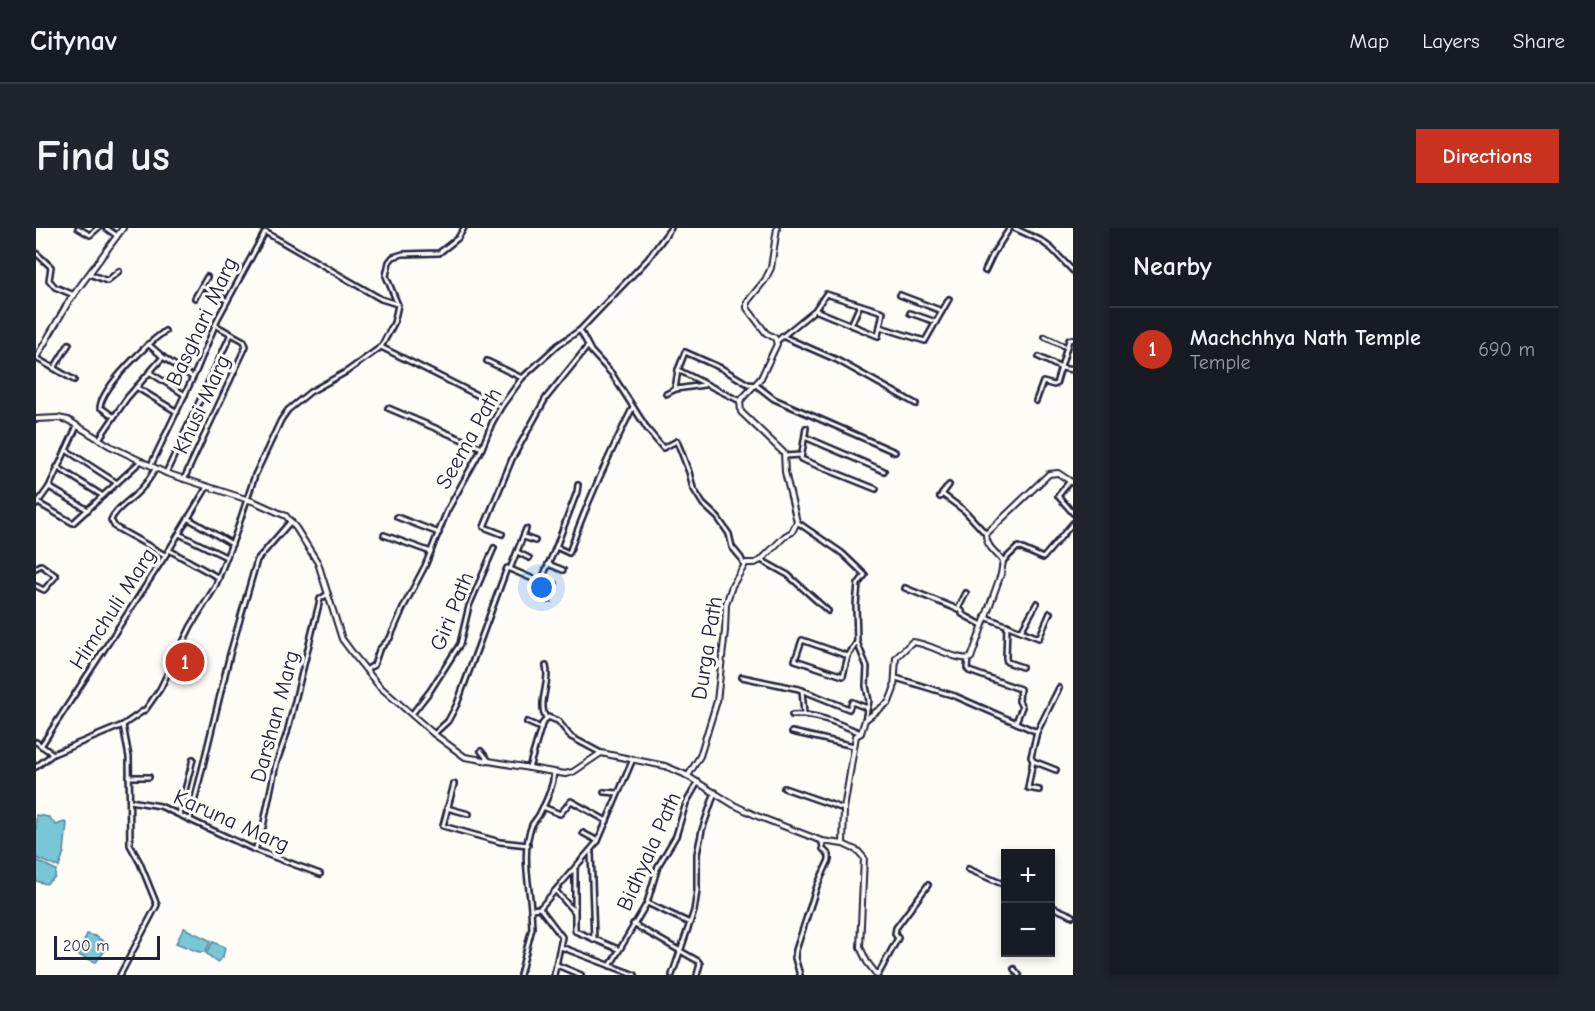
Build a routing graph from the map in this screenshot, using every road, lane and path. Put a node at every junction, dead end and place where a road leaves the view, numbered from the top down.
1 (78, 228) edge
2 (98, 228) edge
3 (106, 228) edge
4 (123, 228) edge
5 (464, 228) edge
6 (671, 228) edge
7 (777, 228) edge
8 (1012, 228) edge
9 (116, 235) junction
10 (36, 253) edge
11 (119, 271) dead end
12 (985, 271) dead end
13 (1073, 272) edge
14 (90, 274) junction
15 (207, 277) dead end
16 (202, 286) junction
17 (74, 295) junction
18 (900, 295) dead end
19 (195, 298) dead end
20 (949, 299) dead end
21 (226, 300) junction
22 (860, 304) junction
23 (398, 305) junction
24 (815, 310) junction
25 (942, 311) junction
26 (910, 313) dead end
27 (936, 322) junction
28 (215, 325) junction
29 (851, 325) junction
30 (880, 327) junction
31 (580, 330) junction
32 (165, 331) dead end
33 (231, 334) junction
34 (782, 336) junction
35 (1045, 337) dead end
36 (1073, 339) edge
37 (777, 341) junction
38 (69, 344) dead end
39 (148, 344) junction
40 (381, 346) junction
41 (588, 346) junction
42 (1066, 347) junction
43 (163, 357) junction
44 (1039, 357) dead end
45 (36, 358) edge
46 (487, 361) dead end
47 (54, 368) junction
48 (1061, 368) junction
49 (678, 370) junction
50 (1073, 370) edge
51 (149, 372) junction
52 (192, 377) junction
53 (522, 378) junction
54 (74, 380) dead end
55 (706, 384) junction
56 (756, 385) junction
57 (136, 387) junction
58 (675, 390) junction
59 (184, 394) junction
60 (666, 394) dead end
61 (740, 401) junction
62 (1036, 401) dead end
63 (916, 404) dead end
64 (501, 407) junction
65 (633, 407) junction
66 (387, 408) dead end
67 (177, 412) junction
68 (113, 416) junction
69 (36, 419) edge
70 (77, 426) junction
71 (806, 428) dead end
72 (805, 437) junction
73 (99, 439) junction
74 (482, 448) junction
75 (66, 450) junction
76 (895, 452) dead end
77 (801, 455) junction
78 (785, 456) junction
79 (141, 461) junction
80 (150, 465) junction
81 (57, 467) junction
82 (155, 469) junction
83 (884, 471) dead end
84 (166, 473) junction
85 (184, 479) junction
86 (1072, 482) edge
87 (117, 483) junction
88 (578, 485) dead end
89 (948, 485) dead end
90 (49, 487) junction
91 (207, 487) junction
92 (876, 489) dead end
93 (103, 496) junction
94 (247, 500) junction
95 (37, 504) edge
96 (87, 510) junction
97 (1073, 513) edge
98 (398, 517) dead end
99 (189, 519) junction
100 (291, 521) junction
101 (797, 522) junction
102 (1073, 523) edge
103 (526, 529) dead end
104 (439, 533) junction
105 (179, 534) junction
106 (502, 534) dead end
107 (986, 534) junction
108 (384, 535) dead end
109 (524, 537) junction
110 (535, 541) dead end
111 (232, 544) junction
112 (556, 546) junction
113 (494, 548) dead end
114 (169, 550) junction
115 (431, 552) junction
116 (517, 552) junction
117 (165, 555) junction
118 (227, 558) junction
119 (529, 558) dead end
120 (761, 560) junction
121 (1003, 561) junction
122 (548, 564) junction
123 (744, 565) junction
124 (36, 568) edge
125 (510, 569) junction
126 (563, 570) dead end
127 (219, 578) junction
128 (541, 581) junction
129 (555, 584) dead end
130 (36, 585) edge
131 (905, 588) dead end
132 (966, 593) dead end
133 (328, 594) junction
134 (549, 600) dead end
135 (1036, 603) dead end
136 (958, 609) junction
137 (828, 611) dead end
138 (1050, 613) dead end
139 (985, 617) junction
140 (1007, 624) junction
141 (982, 625) junction
142 (1021, 631) junction
143 (857, 642) junction
144 (848, 656) junction
145 (968, 659) junction
146 (546, 666) dead end
147 (1022, 668) dead end
148 (366, 671) junction
149 (742, 677) dead end
150 (896, 678) junction
151 (1059, 688) dead end
152 (802, 690) junction
153 (867, 708) junction
154 (412, 714) junction
155 (804, 714) junction
156 (792, 715) dead end
157 (546, 718) junction
158 (865, 720) junction
159 (527, 722) dead end
160 (1016, 723) junction
161 (123, 725) junction
162 (541, 728) junction
163 (792, 732) dead end
164 (1037, 732) junction
165 (434, 734) junction
166 (861, 734) junction
167 (36, 742) edge
168 (41, 746) junction
169 (854, 746) junction
170 (481, 751) dead end
171 (601, 753) junction
172 (53, 754) junction
173 (193, 759) dead end
174 (633, 759) junction
175 (489, 760) junction
176 (1033, 760) junction
177 (36, 766) edge
178 (529, 768) junction
179 (1056, 770) dead end
180 (554, 773) junction
181 (688, 776) junction
182 (129, 777) junction
183 (148, 777) dead end
184 (698, 782) junction
185 (454, 784) dead end
186 (784, 788) dead end
187 (1038, 790) dead end
188 (604, 792) dead end
189 (715, 792) junction
190 (618, 793) junction
191 (130, 801) junction
192 (543, 807) junction
193 (447, 808) junction
194 (844, 809) junction
195 (178, 814) junction
196 (469, 814) dead end
197 (190, 819) junction
198 (607, 821) junction
199 (583, 833) dead end
200 (597, 841) junction
201 (822, 841) junction
202 (843, 844) junction
203 (528, 845) junction
204 (255, 850) junction
205 (591, 850) junction
206 (968, 868) dead end
207 (575, 870) junction
208 (320, 874) dead end
209 (1001, 883) edge
210 (928, 885) dead end
211 (556, 891) junction
212 (647, 903) junction
213 (540, 908) junction
214 (1055, 908) edge
215 (531, 909) junction
216 (575, 913) junction
217 (1073, 916) edge
218 (690, 923) junction
219 (633, 924) junction
220 (594, 940) junction
221 (561, 947) junction
222 (618, 949) junction
223 (680, 951) junction
224 (557, 965) junction
225 (610, 966) junction
226 (1014, 969) dead end
227 (120, 975) edge
228 (520, 975) edge
229 (554, 975) edge
230 (581, 975) edge
231 (635, 975) edge
232 (672, 975) edge
233 (697, 975) edge
234 (800, 975) edge
235 (878, 975) edge
236 (1019, 975) edge

1 - 2 street
3 - 9 street
4 - 9 street
5 - 23 street
6 - 31 street, Seema Path
7 - 37 street
8 - 12 street
8 - 13 street
9 - 14 street
10 - 17 street
11 - 14 street
14 - 17 street
15 - 16 street
16 - 19 street
16 - 21 street
17 - 45 street
18 - 25 street
20 - 25 street
21 - 23 street, Basghari Marg
21 - 28 street, Basghari Marg
22 - 24 street
22 - 29 street
22 - 30 street
23 - 40 street
24 - 29 street
24 - 34 street
25 - 27 street
26 - 27 street
27 - 30 street
28 - 33 street, Khusi Marg
28 - 52 street, Basghari Marg
29 - 30 street
31 - 41 street
31 - 53 street, Seema Path
32 - 39 street
33 - 84 street
33 - 85 street, Khusi Marg
34 - 37 street
34 - 63 street
35 - 42 street
36 - 42 street
37 - 56 street
38 - 47 street
39 - 43 street
39 - 68 street
40 - 64 street
40 - 94 street
41 - 65 street
41 - 106 street
42 - 48 street
43 - 51 street
43 - 52 street
44 - 48 street
45 - 47 street
46 - 53 street
47 - 54 street
48 - 50 street
48 - 62 street
49 - 55 street
49 - 56 street
49 - 58 street
51 - 57 street
51 - 59 street
52 - 59 street, Basghari Marg
53 - 64 street, Seema Path
55 - 58 street
55 - 61 street
56 - 61 street
56 - 76 street
57 - 67 street
57 - 68 street
58 - 60 street
59 - 67 street, Basghari Marg
61 - 78 street
64 - 74 street, Seema Path
65 - 112 street
65 - 123 street
66 - 74 street
67 - 80 street, Basghari Marg
68 - 73 street
69 - 70 street
70 - 73 street
70 - 75 street
71 - 72 street
72 - 77 street
72 - 83 street
73 - 79 street
74 - 104 street, Seema Path
75 - 81 street
75 - 87 street
77 - 78 street
77 - 92 street
78 - 101 street
79 - 80 street
79 - 87 street
80 - 82 street
81 - 90 street
81 - 93 street
82 - 84 street
82 - 117 street
84 - 85 street
85 - 91 street
86 - 97 street
86 - 107 street
87 - 93 street
88 - 112 street
89 - 107 street
90 - 95 street
90 - 96 street
91 - 94 street
91 - 99 street, Himchuli Marg
93 - 96 street
94 - 100 street
94 - 111 street
95 - 96 street
98 - 104 street
99 - 105 street, Himchuli Marg
99 - 111 street
100 - 133 street
100 - 197 street
101 - 120 street
101 - 143 street
102 - 121 street
103 - 109 street
104 - 115 street, Seema Path
105 - 114 street, Himchuli Marg
105 - 118 street
107 - 121 street
108 - 115 street
109 - 110 street
109 - 116 street
111 - 118 street
112 - 122 street
113 - 154 street, Giri Path
114 - 117 street, Himchuli Marg
114 - 127 street
115 - 148 street, Seema Path
116 - 119 street
116 - 125 street
117 - 168 street, Himchuli Marg
118 - 127 street
120 - 123 street
120 - 137 street
121 - 139 street
122 - 126 street
122 - 128 street
123 - 181 street, Durga Path
124 - 130 street
125 - 128 street
125 - 165 street
127 - 161 street
128 - 129 street
128 - 134 street
131 - 136 street
132 - 136 street
133 - 148 street
133 - 204 street, Darshan Marg
135 - 142 street
136 - 141 street
138 - 142 street
139 - 140 street
139 - 141 street
140 - 142 street
140 - 147 street
141 - 145 street
143 - 144 street
143 - 153 street
144 - 144 street
145 - 150 street
145 - 160 street
146 - 157 street
148 - 154 street
149 - 152 street
150 - 158 street
150 - 160 street
151 - 164 street
152 - 153 street
152 - 155 street
153 - 158 street
154 - 165 street
155 - 156 street
155 - 166 street
157 - 162 street
157 - 171 street
158 - 166 street
159 - 162 street
160 - 164 street
161 - 172 street
161 - 182 street
162 - 178 street
163 - 169 street
164 - 176 street
165 - 175 street
166 - 169 street
167 - 168 street
168 - 172 street
169 - 194 street
170 - 175 street
171 - 174 street
171 - 180 street
172 - 177 street
173 - 195 street
174 - 181 street
174 - 190 street
175 - 178 street
176 - 179 street
176 - 187 street
178 - 180 street
180 - 192 street
181 - 184 street
182 - 183 street
182 - 191 street
184 - 189 street
184 - 212 street, Bidhyala Path
185 - 193 street
186 - 194 street
188 - 190 street
189 - 201 street
189 - 218 street
190 - 198 street
191 - 195 street, Karuna Marg
191 - 227 street
192 - 198 street
192 - 203 street
193 - 196 street
193 - 203 street
194 - 202 street
195 - 197 street, Karuna Marg
197 - 204 street, Karuna Marg
198 - 200 street
199 - 200 street
200 - 205 street
201 - 202 street
201 - 234 street
202 - 235 street
203 - 215 street
204 - 208 street, Karuna Marg
205 - 207 street
205 - 220 street
206 - 209 street
207 - 211 street
207 - 216 street
210 - 235 street
211 - 213 street
211 - 216 street
212 - 218 street
212 - 219 street, Bidhyala Path
213 - 215 street
213 - 221 street
214 - 217 street
215 - 228 street
216 - 220 street
218 - 223 street
219 - 222 street, Bidhyala Path
219 - 223 street
220 - 222 street
221 - 224 street
221 - 225 street
222 - 225 street, Bidhyala Path
223 - 232 street
223 - 233 street
224 - 229 street
224 - 230 street
225 - 231 street
226 - 236 street

